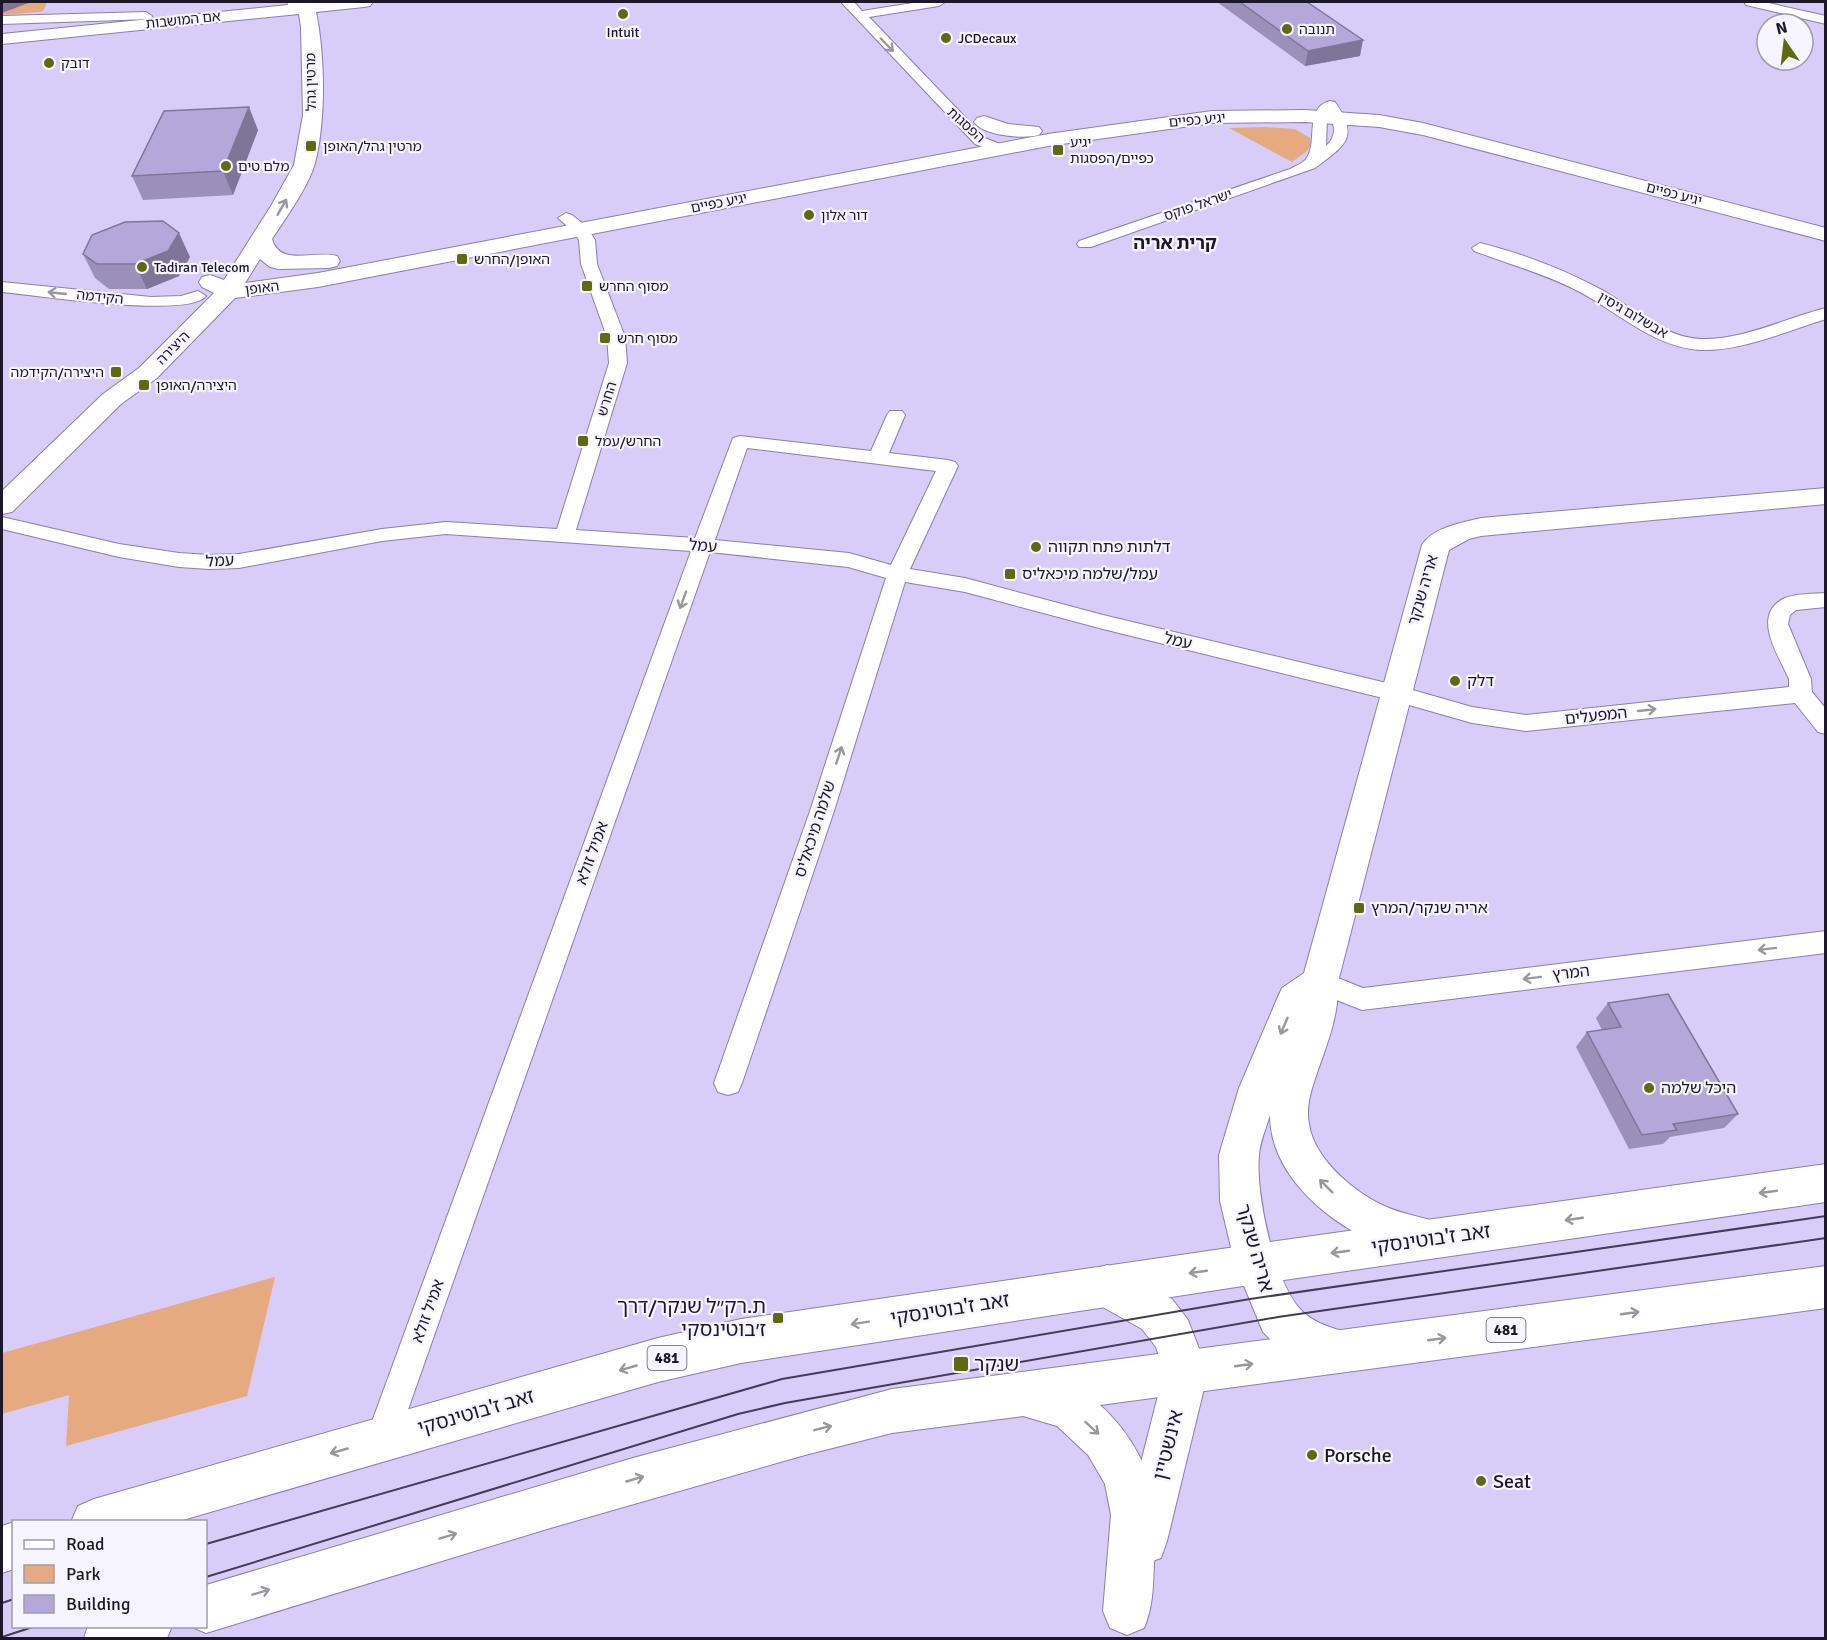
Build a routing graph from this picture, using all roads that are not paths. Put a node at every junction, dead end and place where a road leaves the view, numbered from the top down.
1 (58, 2) edge
2 (360, 2) edge
3 (847, 2) edge
4 (867, 2) edge
5 (939, 2) edge
6 (1750, 2) edge
7 (74, 4) dead end
8 (249, 7) edge
9 (859, 15) junction
10 (146, 16) junction
11 (881, 17) junction
12 (86, 18) junction
13 (43, 19) junction
14 (2, 20) edge
15 (1826, 20) edge
16 (294, 21) edge
17 (2, 30) edge
18 (2, 39) edge
19 (1330, 113) junction
20 (984, 132) junction
21 (283, 165) dead end
22 (1310, 165) junction
23 (1826, 221) edge
24 (1826, 235) edge
25 (261, 239) junction
26 (575, 239) junction
27 (1085, 244) dead end
28 (1480, 248) dead end
29 (358, 259) junction
30 (318, 280) junction
31 (2, 287) edge
32 (219, 287) junction
33 (1826, 313) edge
34 (201, 320) junction
35 (112, 399) junction
36 (896, 415) dead end
37 (878, 458) junction
38 (1826, 496) edge
39 (2, 506) edge
40 (2, 523) edge
41 (565, 535) junction
42 (702, 545) junction
43 (897, 574) junction
44 (1826, 600) edge
45 (1395, 693) junction
46 (1801, 694) junction
47 (1826, 726) edge
48 (1826, 942) edge
49 (1320, 982) junction
50 (728, 1083) dead end
51 (1826, 1184) edge
52 (1432, 1239) junction
53 (1256, 1264) junction
54 (1107, 1286) junction
55 (1826, 1287) edge
56 (1343, 1352) junction
57 (1186, 1372) junction
58 (1022, 1394) junction
59 (382, 1438) junction
60 (97, 1520) edge
61 (207, 1609) edge
62 (1124, 1625) edge
63 (141, 1628) edge
64 (108, 1638) edge

1 - 13 street
2 - 16 street, אם המושבות
3 - 9 street, הפסגות
4 - 11 street
5 - 11 street
6 - 15 street
7 - 12 street
8 - 10 street, אם המושבות
8 - 16 street, אם המושבות
8 - 18 street, אם המושבות
9 - 11 street
9 -> 20 street, הפסגות
10 - 12 street
10 - 17 street, אם המושבות
12 - 13 street
13 - 14 street
25 -> 16 street, מרטין גהל
19 - 20 street, יגיע כפיים
19 - 20 street, יגיע כפיים
19 - 22 street
19 - 22 street, ישראל פוקס
19 - 23 street, יגיע כפיים
19 - 24 street, יגיע כפיים
20 - 26 street, יגיע כפיים
20 - 26 street, יגיע כפיים
21 - 32 street
22 - 27 street, ישראל פוקס
25 - 29 street
25 - 32 street, מרטין גהל
26 - 29 street, האופן
26 - 30 street, האופן
26 - 41 street, החרש
28 - 33 street, אבשלום גיסין
29 - 32 street, האופן
30 - 32 street, האופן
30 - 34 street
32 -> 31 street, הקידמה
32 - 34 street, היצירה
32 - 35 street, היצירה
34 - 35 street, היצירה
35 - 39 street, היצירה
36 - 37 street
37 - 42 street, אמיל זולא
37 - 43 street, שלמה מיכאליס
38 - 45 street, אריה שנקר
40 - 41 street, עמל
41 - 42 street, עמל
42 - 43 street, עמל
42 -> 59 street, אמיל זולא
43 - 45 street, עמל
50 -> 43 street, שלמה מיכאליס
44 - 46 street
45 -> 46 street, המפעלים
45 - 49 street, אריה שנקר
46 - 47 street
48 -> 49 street, המרץ
52 -> 49 street, אריה שנקר
49 -> 53 street, אריה שנקר
51 -> 52 street, זאב ז'בוטינסקי / 481
52 -> 53 street, זאב ז'בוטינסקי / 481
53 -> 54 street, זאב ז'בוטינסקי / 481
53 - 56 street, אריה שנקר
54 - 57 street
54 -> 59 street, זאב ז'בוטינסקי / 481
56 -> 55 street, 481
57 -> 56 street, 481
57 - 58 street, 481
57 - 62 street, אינשטיין
61 -> 58 street, 481
58 -> 62 street
59 -> 60 street, זאב ז'בוטינסקי / 481
63 - 64 street

